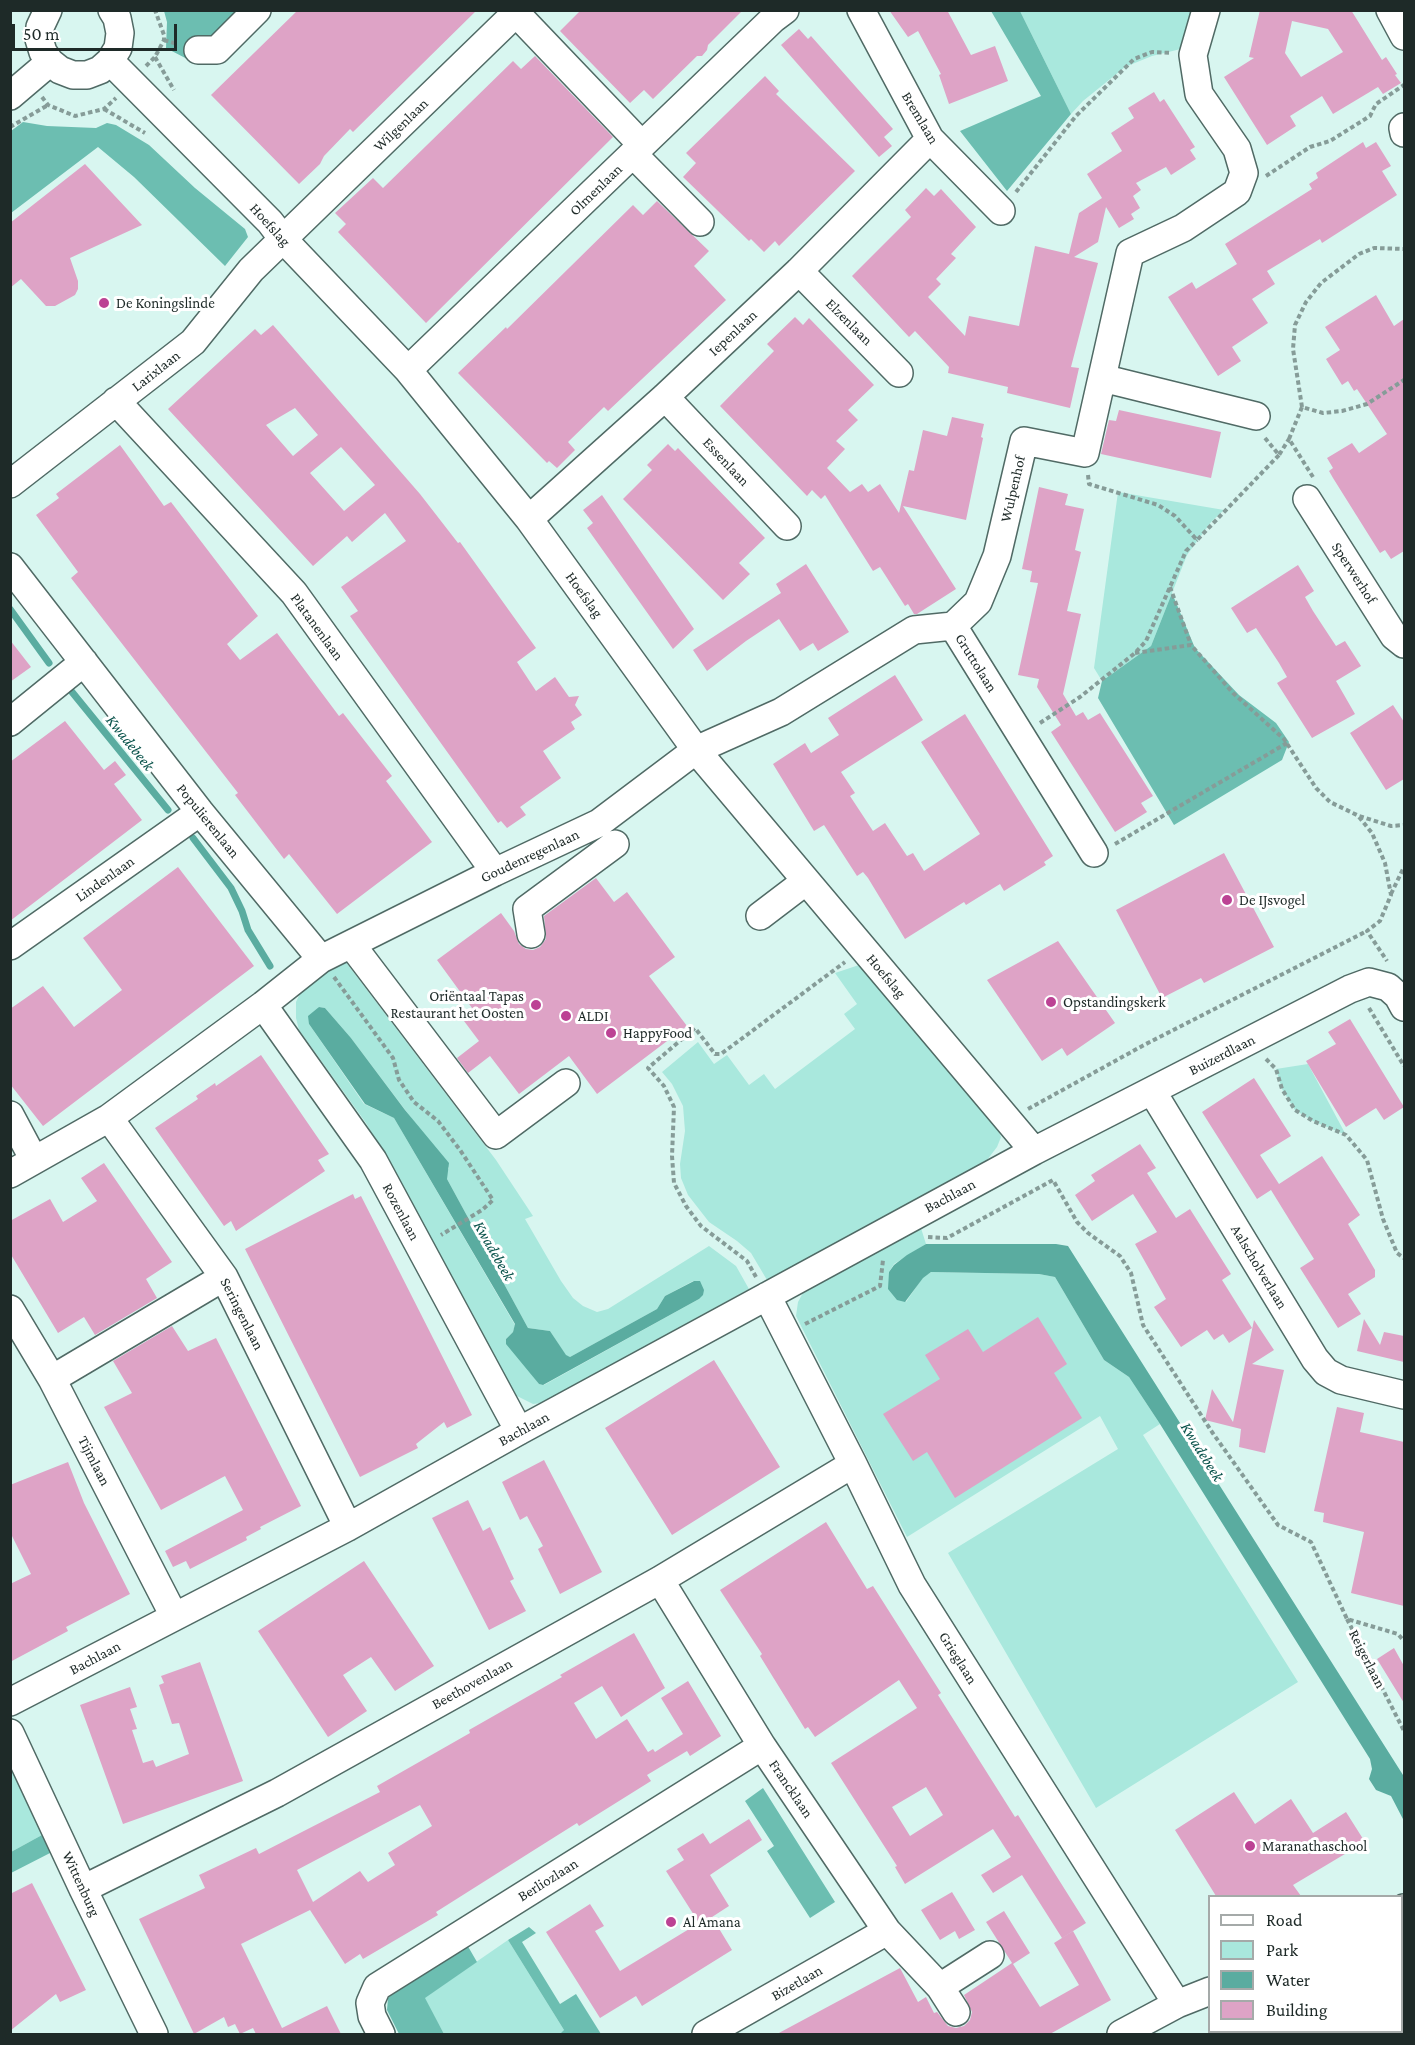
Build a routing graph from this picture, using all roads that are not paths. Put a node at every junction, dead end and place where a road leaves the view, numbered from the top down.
1 (48, 10) edge
2 (112, 10) edge
3 (256, 10) edge
4 (785, 10) edge
5 (861, 10) edge
6 (1206, 10) edge
7 (1390, 10) edge
8 (516, 11) edge
9 (1404, 36) edge
10 (198, 50) dead end
11 (110, 61) junction
12 (50, 62) junction
13 (10, 96) edge
14 (1404, 127) edge
15 (1404, 133) edge
16 (930, 139) junction
17 (638, 150) junction
18 (1001, 211) road end
19 (700, 222) dead end
20 (283, 240) junction
21 (799, 271) junction
22 (408, 370) junction
23 (899, 373) dead end
24 (1102, 378) junction
25 (665, 397) junction
26 (116, 401) junction
27 (1256, 416) road end
28 (10, 484) edge
29 (1307, 500) road end
30 (529, 519) junction
31 (787, 526) dead end
32 (10, 567) edge
33 (953, 626) junction
34 (1404, 644) edge
35 (84, 662) junction
36 (10, 722) edge
37 (696, 750) junction
38 (200, 812) junction
39 (599, 823) junction
40 (1094, 853) road end
41 (495, 872) junction
42 (806, 880) junction
43 (760, 916) dead end
44 (531, 934) dead end
45 (351, 944) junction
46 (10, 946) edge
47 (321, 959) junction
48 (1401, 1002) edge
49 (263, 1005) junction
50 (566, 1083) dead end
51 (1152, 1091) junction
52 (10, 1115) edge
53 (109, 1118) junction
54 (1034, 1151) junction
55 (34, 1160) junction
56 (10, 1173) edge
57 (224, 1277) junction
58 (767, 1296) junction
59 (10, 1309) edge
60 (52, 1379) junction
61 (1404, 1395) edge
62 (519, 1431) junction
63 (853, 1464) junction
64 (348, 1527) junction
65 (660, 1580) junction
66 (174, 1616) junction
67 (10, 1702) edge
68 (10, 1733) edge
69 (762, 1746) junction
70 (83, 1889) junction
71 (887, 1931) junction
72 (990, 1955) dead end
73 (940, 1987) junction
74 (1208, 1991) edge
75 (1177, 2004) junction
76 (956, 2013) dead end
77 (154, 2034) edge
78 (381, 2034) edge
79 (706, 2034) edge
80 (1121, 2034) edge

1 - 12 street
2 - 11 street
3 - 10 street
4 - 17 street, Olmenlaan
5 - 16 street, Bremlaan
6 - 24 street
7 - 9 street
8 - 17 street
8 - 20 street, Wilgenlaan
11 - 12 street
11 - 20 street, Hoefslag
12 - 13 street
14 - 15 street
16 - 18 street, Bremlaan
16 - 21 street, Iepenlaan
17 - 19 street
17 - 22 street, Olmenlaan
20 - 22 street, Hoefslag
20 - 26 street, Larixlaan
21 - 23 street, Elzenlaan
21 - 25 street, Iepenlaan
22 - 30 street, Hoefslag
24 - 27 street
24 - 33 street, Wulpenhof
25 - 30 street, Iepenlaan
25 - 31 street, Essenlaan
26 - 28 street, Larixlaan
26 - 41 street, Platanenlaan
29 - 34 street, Sperwerhof
30 - 37 street, Hoefslag
32 - 35 street, Populierenlaan
33 - 37 street, Gruttolaan
33 - 40 street, Gruttolaan
35 - 36 street
35 - 38 street, Populierenlaan
37 - 39 street, Goudenregenlaan
37 - 42 street, Hoefslag
38 - 46 street, Lindenlaan
38 - 47 street, Populierenlaan
39 - 41 street, Goudenregenlaan
39 - 44 street
41 - 45 street, Goudenregenlaan
42 - 43 street
42 - 54 street, Hoefslag
45 - 47 street, Goudenregenlaan
45 - 50 street
47 - 49 street, Goudenregenlaan
48 - 51 street, Buizerdlaan
49 - 53 street, Goudenregenlaan
49 - 62 street, Rozenlaan
51 - 54 street, Buizerdlaan
51 - 61 street, Aalscholverlaan
52 - 55 street
53 - 55 street, Goudenregenlaan
53 - 57 street, Seringenlaan
54 - 58 street, Bachlaan
55 - 56 street, Goudenregenlaan
57 - 60 street
57 - 64 street, Seringenlaan
58 - 62 street, Bachlaan
58 - 63 street, Grieglaan
59 - 60 street, Tijmlaan
60 - 66 street, Tijmlaan
62 - 64 street, Bachlaan
63 - 65 street, Beethovenlaan
63 - 75 street, Grieglaan
64 - 66 street, Bachlaan
65 - 69 street, Francklaan
65 - 70 street, Beethovenlaan
66 - 67 street, Bachlaan
68 - 70 street, Wittenburg
69 - 71 street, Francklaan
69 - 78 street, Berliozlaan
70 - 77 street, Wittenburg
71 - 73 street, Francklaan
71 - 79 street, Bizetlaan
72 - 73 street
73 - 76 street, Francklaan
74 - 75 street
75 - 80 street

